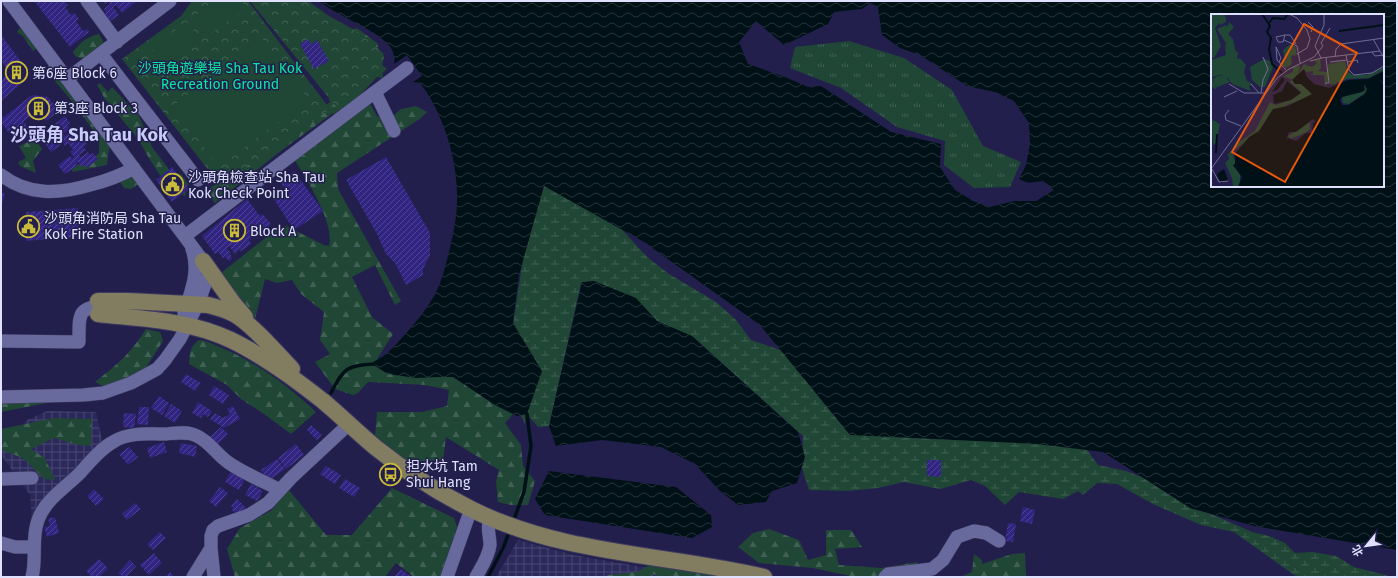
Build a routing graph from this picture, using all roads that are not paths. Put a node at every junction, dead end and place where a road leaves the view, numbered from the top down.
1 (9, 1) edge
2 (86, 1) edge
3 (170, 1) edge
4 (117, 42) junction
5 (102, 54) junction
6 (407, 68) dead end
7 (67, 79) junction
8 (375, 92) junction
9 (394, 131) dead end
10 (134, 168) junction
11 (1, 175) edge
12 (198, 180) dead end
13 (188, 240) junction
14 (203, 261) junction
15 (128, 301) junction
16 (192, 304) junction
17 (98, 308) junction
18 (234, 314) junction
19 (79, 323) junction
20 (184, 324) junction
21 (262, 339) junction
22 (230, 340) junction
23 (1, 341) edge
24 (1, 397) edge
25 (324, 402) junction
26 (349, 424) junction
27 (32, 478) dead end
28 (1, 479) edge
29 (280, 490) junction
30 (471, 509) junction
31 (495, 520) junction
32 (999, 542) dead end
33 (1, 543) edge
34 (34, 547) junction
35 (210, 548) junction
36 (759, 576) edge
37 (32, 577) edge
38 (193, 577) edge
39 (214, 577) edge
40 (446, 577) edge
41 (476, 577) edge
42 (885, 577) edge

1 - 7 street
2 - 4 street
3 - 4 street
4 - 5 street
5 - 7 street
5 - 12 street
6 - 8 street
7 - 10 street
8 - 9 street
8 - 13 street
10 - 11 street
10 - 13 street
13 - 14 street
13 - 16 street
14 - 16 street
14 - 21 main road
15 - 16 main road
15 - 17 main road
15 - 19 street
16 - 18 main road
16 - 20 street
17 - 19 street
17 - 20 main road
18 - 21 main road
18 - 22 main road
19 - 23 street
20 - 22 main road
20 - 24 street
21 - 25 main road
22 - 25 main road
25 - 26 main road
26 - 29 street
26 - 30 main road
27 - 28 street
29 - 34 street
29 - 35 street
30 - 31 main road
30 - 40 street
31 - 36 main road
31 - 41 street
32 - 42 street
33 - 34 street
34 - 37 street
35 - 38 street
35 - 39 street

